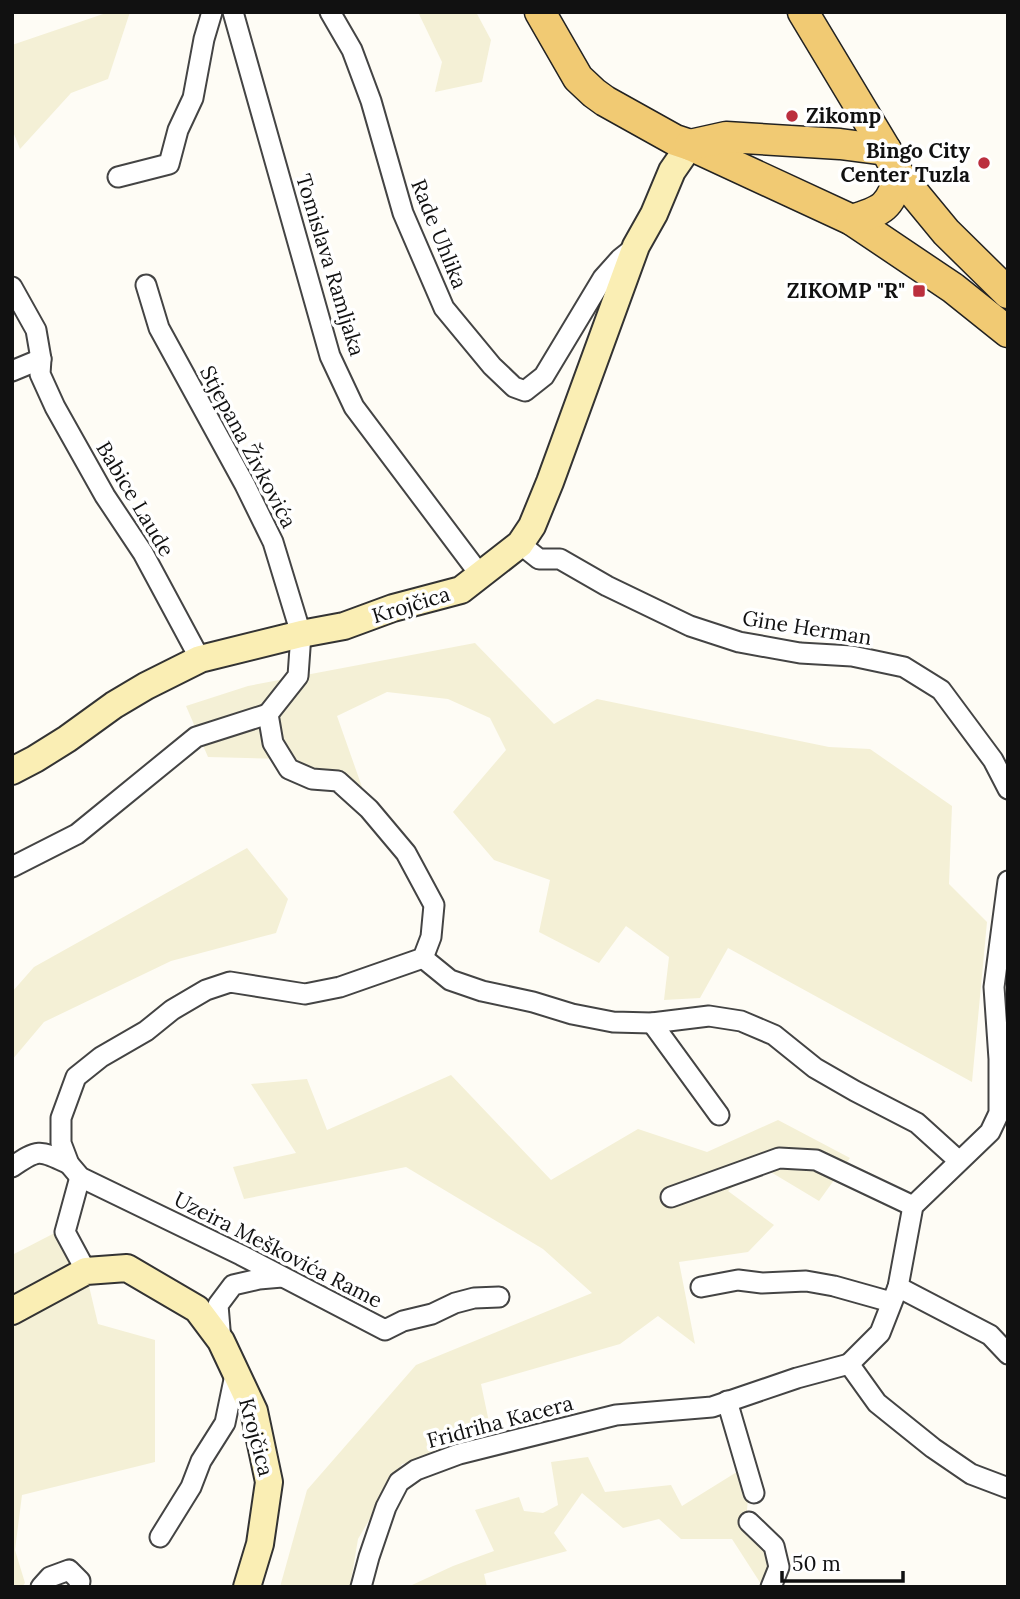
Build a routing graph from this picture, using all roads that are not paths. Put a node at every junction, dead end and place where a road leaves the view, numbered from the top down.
1 (212, 12) edge
2 (233, 12) edge
3 (330, 12) edge
4 (540, 12) edge
5 (803, 12) edge
6 (690, 145) junction
7 (892, 162) junction
8 (118, 177) dead end
9 (852, 220) junction
10 (636, 246) junction
11 (146, 285) dead end
12 (12, 287) edge
13 (1008, 293) edge
14 (1008, 332) edge
15 (41, 359) junction
16 (12, 371) edge
17 (520, 544) junction
18 (481, 576) junction
19 (301, 634) junction
20 (200, 659) junction
21 (268, 714) junction
22 (12, 771) edge
23 (1008, 789) edge
24 (12, 867) edge
25 (1008, 881) edge
26 (423, 958) junction
27 (652, 1023) junction
28 (1003, 1112) edge
29 (719, 1115) dead end
30 (959, 1161) junction
31 (12, 1167) edge
32 (75, 1171) junction
33 (671, 1197) dead end
34 (914, 1206) junction
35 (86, 1271) junction
36 (282, 1277) junction
37 (701, 1286) dead end
38 (895, 1295) junction
39 (499, 1297) dead end
40 (12, 1311) edge
41 (221, 1341) junction
42 (1008, 1354) edge
43 (849, 1363) junction
44 (236, 1370) junction
45 (727, 1401) junction
46 (1008, 1488) edge
47 (754, 1493) dead end
48 (749, 1522) dead end
49 (160, 1537) dead end
50 (41, 1587) edge
51 (79, 1587) edge
52 (247, 1587) edge
53 (361, 1587) edge
54 (771, 1587) edge

1 - 8 street
2 - 18 street, Tomislava Ramljaka
3 - 10 street, Rade Uhlika
4 - 6 main road
5 - 7 main road
6 - 7 main road
6 - 9 main road
6 - 10 main road, Krojčica
7 - 9 main road
7 - 13 main road
9 - 14 main road
10 - 17 main road, Krojčica
11 - 19 street, Stjepana Živkovića
12 - 15 street, Babice Laude
15 - 16 street
15 - 20 street, Babice Laude
17 - 18 main road, Krojčica
17 - 23 street, Gine Herman
18 - 19 main road, Krojčica
19 - 20 main road, Krojčica
19 - 21 street
20 - 22 main road, Krojčica
21 - 24 street
21 - 26 street
25 - 28 street
26 - 27 street
26 - 32 street
27 - 29 street
27 - 30 street
28 - 30 street
30 - 34 street
31 - 32 street, Uzeira Meškovića Rame
32 - 35 street
32 - 36 street, Uzeira Meškovića Rame
33 - 34 street
34 - 38 street
35 - 40 main road, Krojčica
35 - 41 main road, Krojčica
36 - 39 street, Uzeira Meškovića Rame
36 - 41 street
37 - 38 street
38 - 42 street
38 - 43 street
41 - 44 main road, Krojčica
43 - 45 street, Fridriha Kacera
43 - 46 street
44 - 49 street, Krojčica
44 - 52 main road, Krojčica
45 - 47 street
45 - 53 street, Fridriha Kacera
48 - 54 street
50 - 51 street

